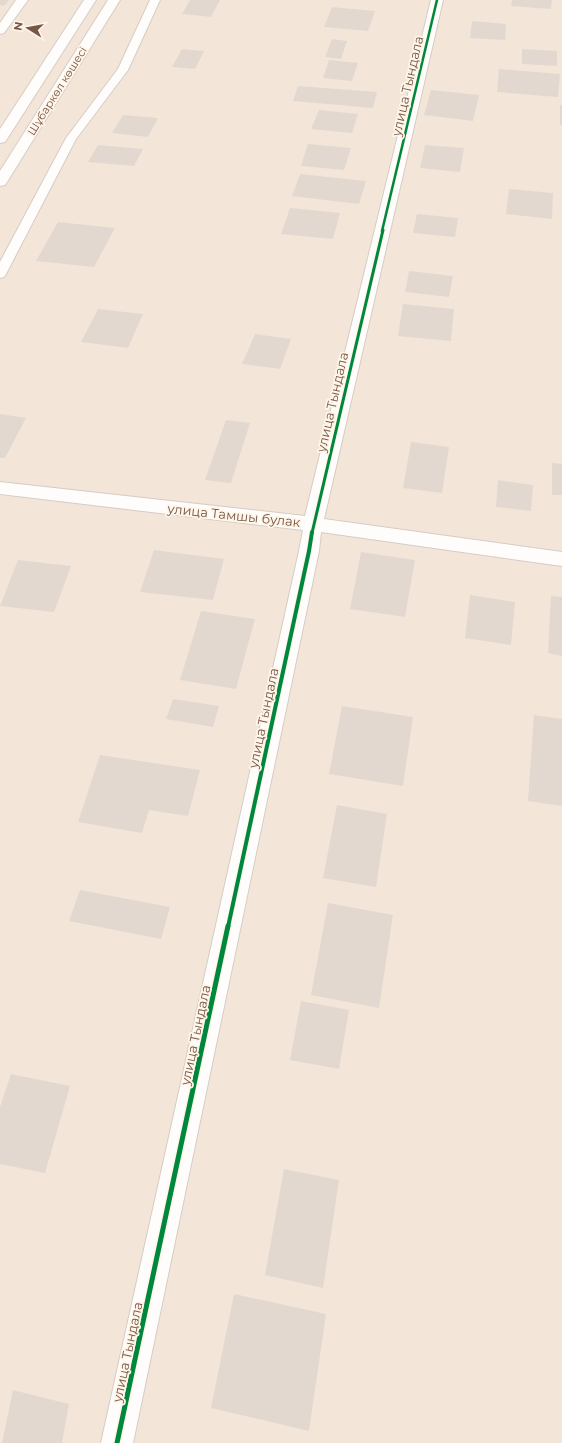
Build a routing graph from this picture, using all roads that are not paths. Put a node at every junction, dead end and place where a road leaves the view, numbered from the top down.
1 (22, 0) edge
2 (90, 0) edge
3 (114, 0) edge
4 (155, 0) edge
5 (437, 0) edge
6 (0, 31) edge
7 (0, 139) edge
8 (0, 182) edge
9 (0, 274) edge
10 (0, 488) edge
11 (313, 524) junction
12 (562, 559) edge
13 (117, 1443) edge

1 - 6 street
2 - 7 street, Шұбаркөл көшесі
3 - 8 street, Шұбаркөл көшесі
4 - 9 lane
5 - 11 street, улица Тындала
10 - 11 street, улица Тамшы булак
11 - 12 street, улица Тамшы булак
11 - 13 street, улица Тындала

